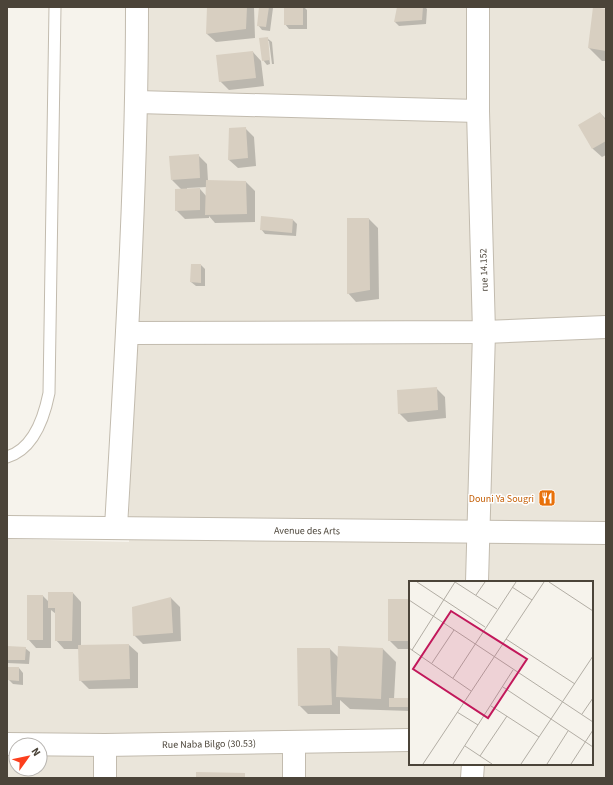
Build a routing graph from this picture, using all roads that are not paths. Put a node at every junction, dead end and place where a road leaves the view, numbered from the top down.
1 (55, 7) edge
2 (137, 7) edge
3 (478, 7) edge
4 (137, 102) junction
5 (478, 111) junction
6 (606, 327) edge
7 (484, 332) junction
8 (127, 333) junction
9 (7, 457) edge
10 (7, 527) edge
11 (116, 527) junction
12 (479, 533) junction
13 (606, 533) edge
14 (477, 581) edge
15 (409, 740) edge
16 (294, 742) junction
17 (7, 744) edge
18 (105, 745) junction
19 (472, 765) edge
20 (104, 778) edge
21 (294, 778) edge
22 (472, 778) edge

1 - 9 lane
2 - 4 street
3 - 5 street, rue 14.152
4 - 5 street
4 - 8 street
5 - 7 street, rue 14.152
6 - 7 street
7 - 8 street
7 - 12 street, rue 14.152
8 - 11 street
10 - 11 street, Avenue des Arts
11 - 12 street, Avenue des Arts
12 - 13 street, Avenue des Arts
12 - 14 street, rue 14.152
15 - 16 street, Rue Naba Bilgo (30.53)
16 - 18 street, Rue Naba Bilgo (30.53)
16 - 21 street
17 - 18 street, Rue Naba Bilgo (30.53)
18 - 20 street
19 - 22 street

